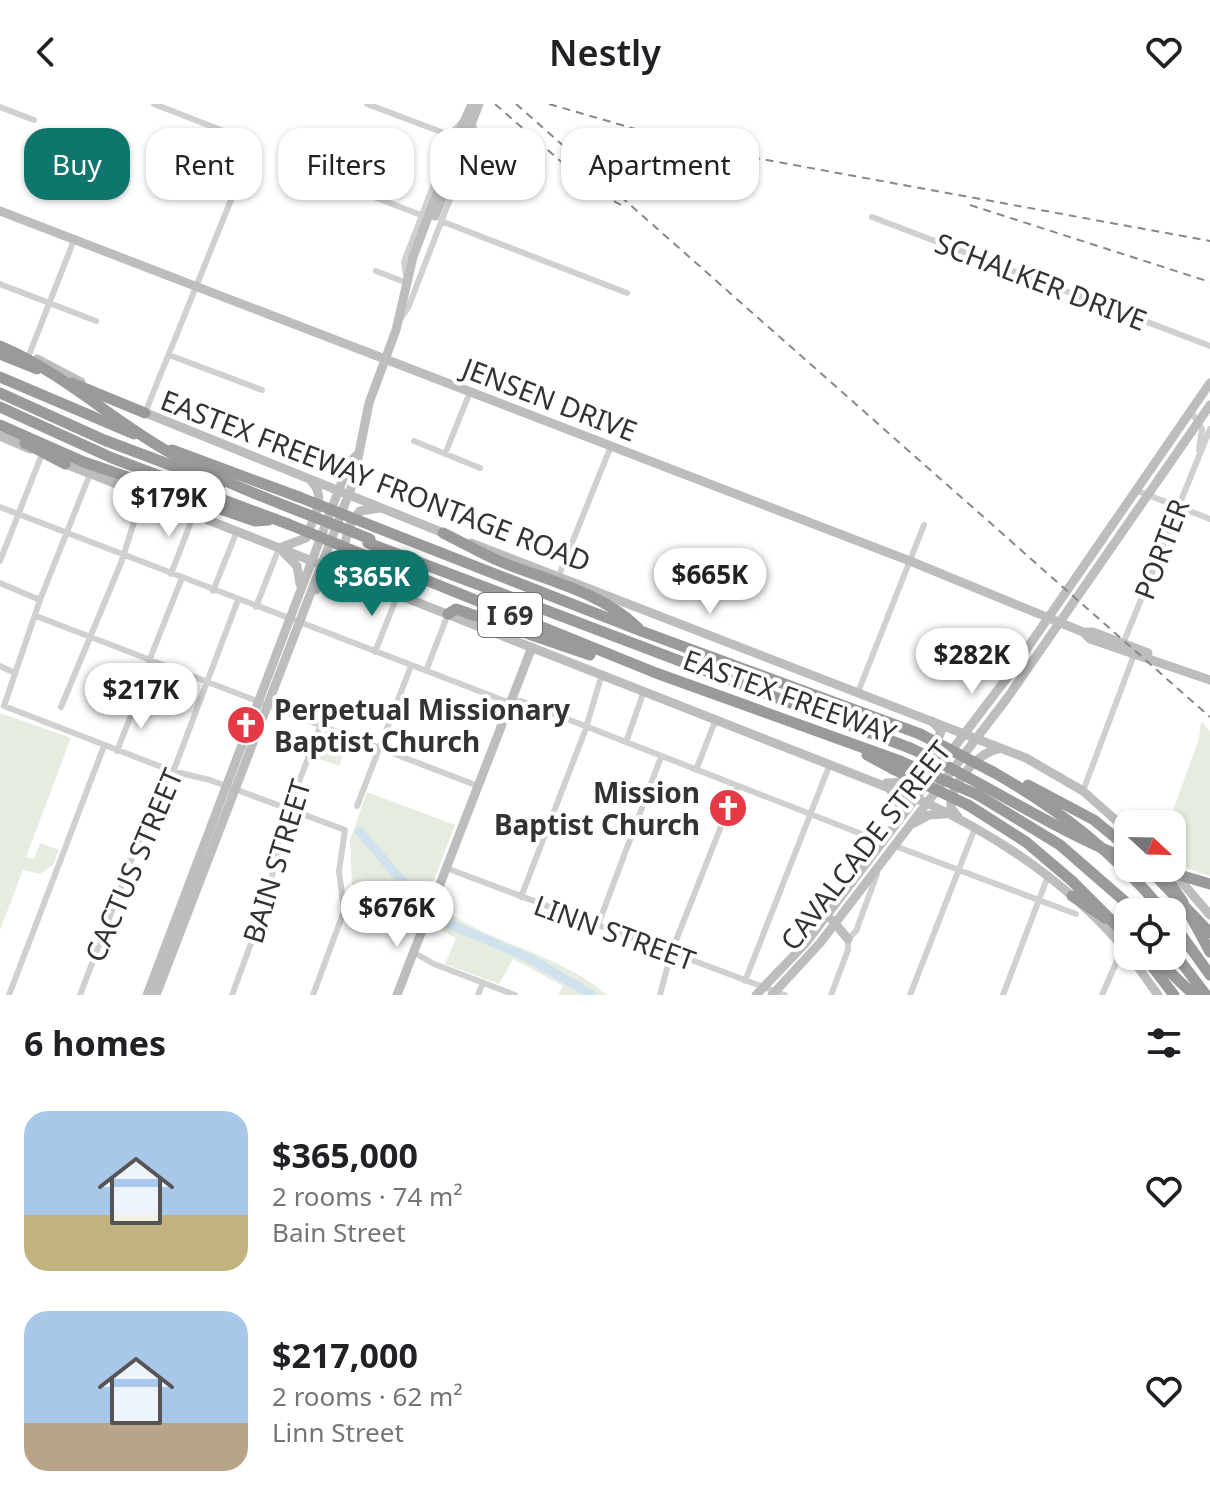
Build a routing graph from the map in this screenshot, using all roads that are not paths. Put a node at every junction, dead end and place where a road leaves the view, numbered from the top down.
1 (154, 104) edge
2 (367, 104) edge
3 (472, 104) edge
4 (479, 104) edge
5 (0, 107) edge
6 (34, 120) dead end
7 (216, 128) edge
8 (431, 128) edge
9 (456, 128) edge
10 (475, 128) edge
11 (231, 200) edge
12 (384, 200) edge
13 (436, 200) edge
14 (440, 200) edge
15 (0, 211) edge
16 (432, 216) junction
17 (872, 217) dead end
18 (74, 240) junction
19 (376, 271) dead end
20 (407, 283) junction
21 (0, 284) edge
22 (196, 288) junction
23 (627, 293) dead end
24 (50, 303) junction
25 (96, 321) dead end
26 (398, 322) junction
27 (0, 344) edge
28 (1210, 346) edge
29 (0, 354) edge
30 (29, 355) junction
31 (169, 355) junction
32 (385, 359) junction
33 (0, 377) edge
34 (1210, 383) edge
35 (262, 390) dead end
36 (470, 392) junction
37 (0, 393) edge
38 (1210, 405) edge
39 (0, 407) edge
40 (1190, 410) junction
41 (145, 413) junction
42 (1199, 421) junction
43 (0, 427) edge
44 (1210, 429) edge
45 (0, 436) edge
46 (414, 441) dead end
47 (611, 446) junction
48 (42, 454) junction
49 (445, 454) junction
50 (1199, 455) junction
51 (65, 464) junction
52 (480, 468) dead end
53 (90, 474) junction
54 (307, 478) junction
55 (225, 480) junction
56 (1134, 490) junction
57 (344, 492) junction
58 (143, 494) junction
59 (1146, 494) junction
60 (1177, 506) junction
61 (0, 507) edge
62 (383, 507) junction
63 (19, 514) junction
64 (194, 514) junction
65 (286, 519) junction
66 (1210, 519) edge
67 (924, 525) dead end
68 (237, 531) junction
69 (67, 533) junction
70 (443, 533) junction
71 (371, 536) junction
72 (279, 548) junction
73 (122, 555) junction
74 (0, 561) edge
75 (910, 561) junction
76 (317, 563) junction
77 (171, 574) junction
78 (559, 575) junction
79 (350, 576) junction
80 (182, 578) junction
81 (0, 583) edge
82 (213, 591) junction
83 (398, 594) junction
84 (298, 597) junction
85 (40, 600) junction
86 (238, 600) junction
87 (305, 605) junction
88 (256, 607) junction
89 (448, 614) junction
90 (36, 616) junction
91 (1047, 619) junction
92 (294, 622) junction
93 (1060, 623) junction
94 (641, 631) junction
95 (1083, 632) junction
96 (92, 639) junction
97 (1123, 644) junction
98 (532, 647) junction
99 (375, 652) junction
100 (1134, 655) junction
101 (149, 661) junction
102 (627, 662) junction
103 (0, 666) edge
104 (411, 666) junction
105 (1174, 666) junction
106 (426, 671) junction
107 (13, 672) junction
108 (602, 674) junction
109 (1006, 679) junction
110 (1210, 680) edge
111 (207, 683) junction
112 (1016, 686) junction
113 (644, 691) junction
114 (858, 692) junction
115 (137, 700) dead end
116 (511, 701) junction
117 (262, 704) junction
118 (61, 707) dead end
119 (716, 719) junction
120 (932, 721) junction
121 (585, 726) junction
122 (320, 727) junction
123 (965, 734) junction
124 (977, 738) junction
125 (626, 742) junction
126 (104, 746) junction
127 (379, 748) junction
128 (1002, 748) junction
129 (117, 751) junction
130 (661, 757) junction
131 (830, 764) junction
132 (897, 765) junction
133 (696, 770) junction
134 (172, 771) junction
135 (995, 771) junction
136 (882, 784) junction
137 (478, 786) junction
138 (737, 786) junction
139 (229, 787) junction
140 (1083, 791) junction
141 (915, 798) junction
142 (927, 803) junction
143 (357, 806) dead end
144 (289, 810) junction
145 (811, 814) junction
146 (954, 817) junction
147 (899, 819) junction
148 (1114, 819) edge
149 (911, 824) junction
150 (975, 828) junction
151 (1114, 836) edge
152 (882, 842) junction
153 (895, 846) junction
154 (1114, 853) edge
155 (879, 866) junction
156 (446, 868) junction
157 (959, 870) junction
158 (1048, 876) junction
159 (1186, 877) edge
160 (1161, 882) edge
161 (1170, 882) edge
162 (1182, 882) edge
163 (1210, 884) edge
164 (1072, 896) joint
165 (521, 897) junction
166 (1121, 898) edge
167 (1151, 898) edge
168 (1039, 900) junction
169 (1076, 914) dead end
170 (1210, 915) edge
171 (827, 916) junction
172 (836, 923) junction
173 (598, 925) junction
174 (1114, 931) edge
175 (1210, 933) edge
176 (1114, 934) edge
177 (848, 939) junction
178 (1186, 942) edge
179 (413, 952) junction
180 (1210, 952) edge
181 (671, 953) junction
182 (1186, 969) edge
183 (1115, 970) edge
184 (1142, 970) edge
185 (1155, 970) edge
186 (1168, 970) edge
187 (1210, 975) edge
188 (745, 981) junction
189 (483, 982) junction
190 (759, 991) edge
191 (777, 994) edge
192 (9, 995) edge
193 (80, 995) edge
194 (147, 995) edge
195 (156, 995) edge
196 (232, 995) edge
197 (313, 995) edge
198 (397, 995) edge
199 (478, 995) edge
200 (515, 995) edge
201 (660, 995) edge
202 (831, 995) edge
203 (910, 995) edge
204 (1003, 995) edge
205 (1102, 995) edge
206 (1158, 995) edge
207 (1174, 995) edge
208 (1194, 995) edge
209 (1206, 995) edge

1 - 7 street
2 - 8 street
3 - 16 main road, bridge
4 - 16 main road, bridge
5 - 6 street
9 - 10 street
11 - 22 street
12 - 16 street
13 - 16 street
14 - 16 street
15 - 18 main road, JENSEN DRIVE
16 - 20 main road
16 - 23 street
16 - 26 street
17 - 28 street, SCHALKER DRIVE
18 - 22 main road, JENSEN DRIVE
18 - 24 street
19 - 20 street
20 - 26 main road
21 - 24 street
22 - 31 street
22 - 32 main road, JENSEN DRIVE
24 - 25 street
24 - 30 street
26 - 32 main road
27 - 30 main road, EASTEX FREEWAY FRONTAGE ROAD
27 - 55 highway, bridge
29 - 41 highway
30 - 41 main road, EASTEX FREEWAY FRONTAGE ROAD
31 - 35 street
31 - 41 street
32 - 36 main road, JENSEN DRIVE
32 - 57 main road
33 - 71 highway, EASTEX FREEWAY / I 69, bridge
34 - 40 main road, CAVALCADE STREET
36 - 47 main road, JENSEN DRIVE
36 - 49 street
37 - 55 highway, EASTEX FREEWAY / I 69, bridge
37 - 65 highway, I 69
38 - 42 main road, CAVALCADE STREET
39 - 65 highway, EASTEX FREEWAY / I 69
40 - 42 street
40 - 56 main road, CAVALCADE STREET
41 - 54 main road, EASTEX FREEWAY FRONTAGE ROAD
42 - 50 street, PORTER
42 - 59 main road, CAVALCADE STREET
43 - 51 highway
43 - 65 highway
44 - 50 street, PORTER
45 - 48 main road
46 - 49 street
47 - 75 main road, JENSEN DRIVE
47 - 78 street
48 - 51 main road
48 - 63 street
49 - 52 street
50 - 60 street, PORTER
51 - 53 main road
53 - 58 main road
53 - 69 street
54 - 57 main road, EASTEX FREEWAY FRONTAGE ROAD
54 - 72 main road
55 - 71 highway, EASTEX FREEWAY / I 69, bridge
56 - 59 street
56 - 91 main road, CAVALCADE STREET
57 - 62 main road, EASTEX FREEWAY FRONTAGE ROAD
57 - 76 main road
58 - 64 main road
58 - 73 street
59 - 60 street
59 - 93 main road, CAVALCADE STREET
60 - 66 street
60 - 97 street, PORTER
61 - 63 street
62 - 70 main road, EASTEX FREEWAY FRONTAGE ROAD
62 - 79 main road
63 - 69 street
63 - 74 street
64 - 68 main road
64 - 77 street
65 - 71 highway, I 69, bridge
65 - 102 highway, EASTEX FREEWAY / I 69, bridge
67 - 75 street
68 - 72 main road
68 - 82 street
69 - 73 street
69 - 85 street
70 - 78 main road, EASTEX FREEWAY FRONTAGE ROAD
70 - 94 highway
71 - 94 highway, EASTEX FREEWAY / I 69
71 - 154 highway, I 69, bridge
72 - 76 main road
72 - 84 main road
72 - 88 street
73 - 77 street
73 - 96 street
75 - 91 main road, JENSEN DRIVE
75 - 114 street
76 - 79 main road
76 - 84 main road
76 - 87 main road
77 - 80 street
78 - 114 main road, EASTEX FREEWAY FRONTAGE ROAD
79 - 83 main road
79 - 87 main road
80 - 82 street
80 - 101 street
81 - 85 street
82 - 86 street
83 - 89 main road
83 - 99 street
84 - 92 main road
85 - 90 street
86 - 88 street
86 - 111 street, CACTUS STREET
87 - 92 main road
88 - 92 street
89 - 98 main road
89 - 102 highway
89 - 106 street
90 - 96 street
90 - 107 street
91 - 93 main road, JENSEN DRIVE
91 - 109 main road, CAVALCADE STREET
92 - 99 street
92 - 117 main road
93 - 95 main road, JENSEN DRIVE
93 - 112 main road, CAVALCADE STREET
94 - 135 highway, EASTEX FREEWAY / I 69, bridge
95 - 97 main road, JENSEN DRIVE
95 - 100 main road, JENSEN DRIVE
96 - 101 street
96 - 118 street
97 - 105 main road, JENSEN DRIVE
98 - 108 main road
98 - 116 main road
99 - 104 street
100 - 105 main road, JENSEN DRIVE
100 - 140 street
101 - 111 street
102 - 132 highway, EASTEX FREEWAY / I 69
103 - 107 street
104 - 106 street
104 - 127 street
105 - 110 main road, JENSEN DRIVE
106 - 116 street
107 - 126 street
108 - 113 main road
108 - 121 street
109 - 112 main road
109 - 123 main road, CAVALCADE STREET
111 - 117 street
111 - 134 street, CACTUS STREET
112 - 124 main road, CAVALCADE STREET
113 - 119 main road
113 - 125 street
114 - 120 main road, EASTEX FREEWAY FRONTAGE ROAD
115 - 129 street
116 - 121 street
116 - 137 main road
117 - 122 street
117 - 139 main road
119 - 131 main road
119 - 133 street
120 - 123 main road, EASTEX FREEWAY FRONTAGE ROAD
120 - 136 main road
121 - 125 street
121 - 165 street
122 - 127 street
122 - 144 street, BAIN STREET
123 - 124 main road, EASTEX FREEWAY FRONTAGE ROAD
123 - 141 main road, CAVALCADE STREET
124 - 128 main road, EASTEX FREEWAY FRONTAGE ROAD
124 - 142 main road, CAVALCADE STREET
125 - 130 street
126 - 129 street
126 - 192 street
127 - 137 street
127 - 143 street
128 - 140 main road, EASTEX FREEWAY FRONTAGE ROAD
128 - 146 main road
129 - 134 street
130 - 133 street
130 - 173 street
131 - 136 main road
131 - 145 street
132 - 166 highway, EASTEX FREEWAY / I 69, bridge
132 - 174 highway, bridge
133 - 138 street
134 - 139 street
134 - 193 street, CACTUS STREET
135 - 151 highway
135 - 167 highway, EASTEX FREEWAY / I 69
136 - 141 main road
136 - 147 main road
137 - 156 main road
138 - 145 street
138 - 181 street
139 - 144 street
139 - 194 main road
139 - 195 main road
140 - 148 main road, EASTEX FREEWAY FRONTAGE ROAD
141 - 142 main road
141 - 147 main road, CAVALCADE STREET
142 - 146 main road
142 - 149 main road, CAVALCADE STREET
144 - 196 street, BAIN STREET
144 - 197 street
145 - 152 street
145 - 188 street
146 - 149 main road
146 - 150 main road
147 - 152 main road, CAVALCADE STREET
149 - 153 main road, CAVALCADE STREET
150 - 157 street
150 - 158 main road
152 - 171 main road, CAVALCADE STREET
153 - 155 main road, CAVALCADE STREET
153 - 157 street
155 - 172 main road, CAVALCADE STREET
155 - 177 street
156 - 165 street, LINN STREET
156 - 179 main road
157 - 168 street
157 - 203 street
158 - 164 main road
158 - 168 street
159 - 163 highway, bridge
160 - 175 highway, bridge
161 - 180 highway
162 - 170 main road
164 - 176 highway
165 - 173 street, LINN STREET
168 - 169 street
168 - 204 street
171 - 172 main road
171 - 190 main road, CAVALCADE STREET
172 - 177 main road
172 - 191 main road, CAVALCADE STREET
173 - 181 street, LINN STREET
177 - 202 street
178 - 187 highway
179 - 189 street
179 - 198 main road
181 - 188 street, LINN STREET
181 - 201 street
182 - 209 highway
183 - 205 street
184 - 206 main road
185 - 207 highway
186 - 208 highway
188 - 190 street, LINN STREET
189 - 199 street
189 - 200 street
190 - 191 street, LINN STREET

